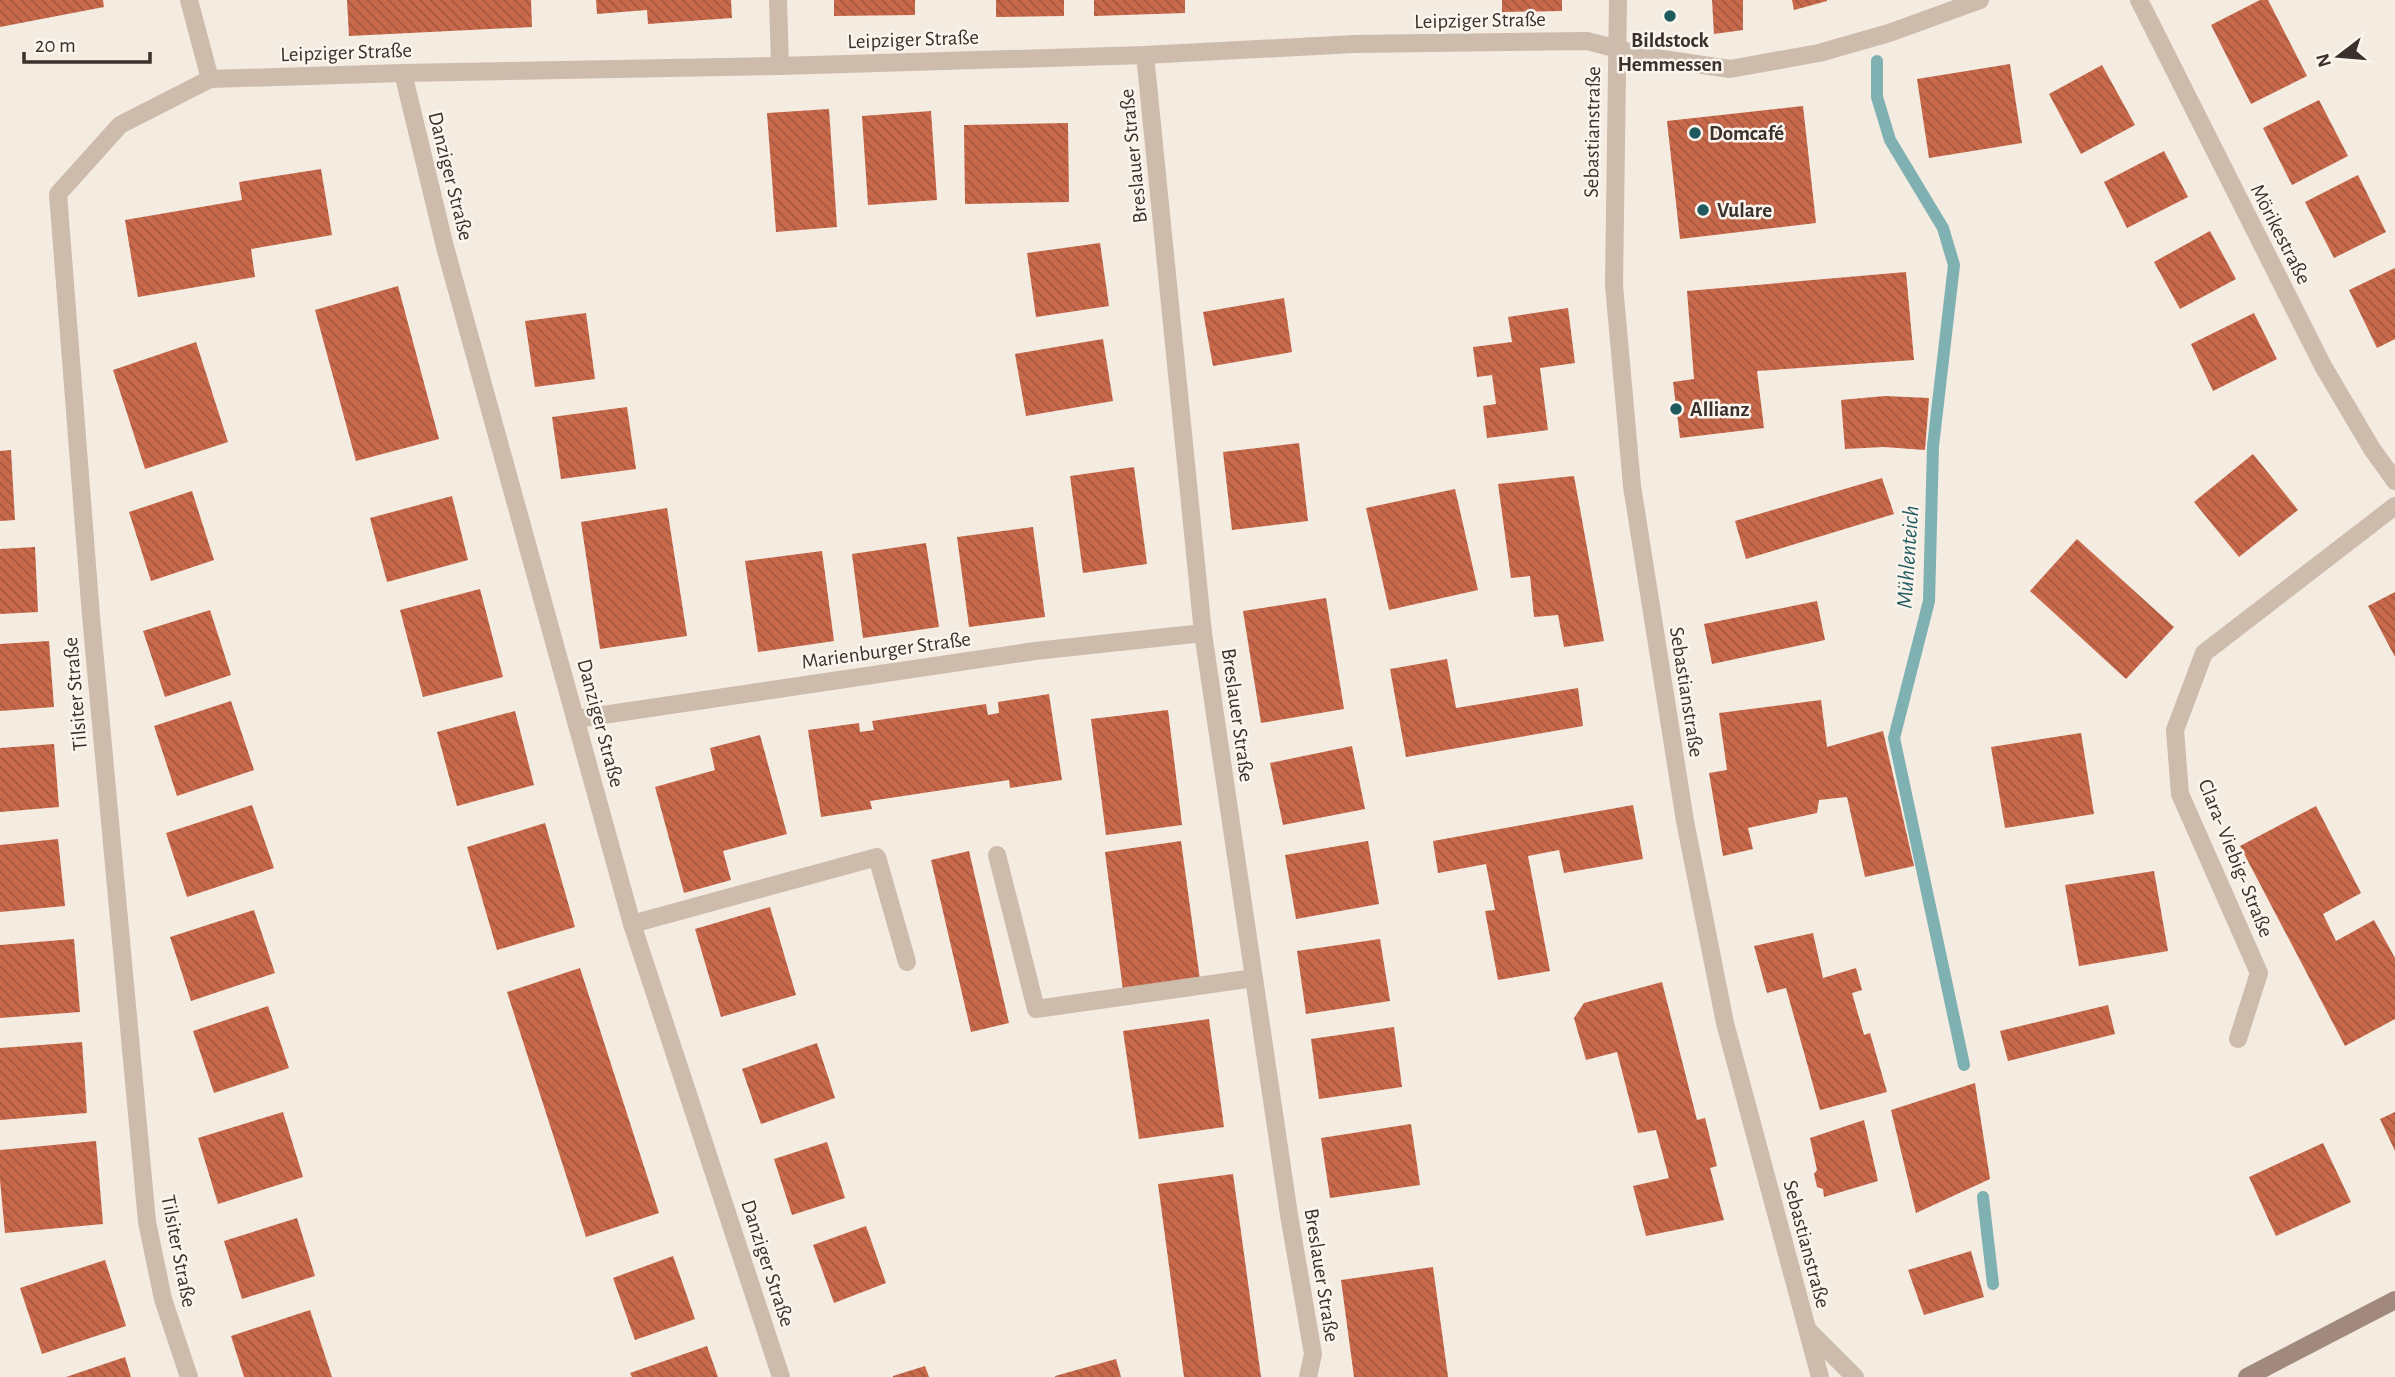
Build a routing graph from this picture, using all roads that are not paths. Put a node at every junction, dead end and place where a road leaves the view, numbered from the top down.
1 (189, 0) edge
2 (778, 0) edge
3 (1618, 0) edge
4 (1980, 0) edge
5 (2139, 0) edge
6 (1616, 47) junction
7 (1146, 55) junction
8 (780, 66) junction
9 (403, 73) junction
10 (210, 79) junction
11 (2395, 481) edge
12 (2395, 506) edge
13 (1203, 633) junction
14 (576, 719) junction
15 (997, 855) dead end
16 (632, 924) junction
17 (907, 962) dead end
18 (1254, 978) junction
19 (2238, 1039) dead end
20 (2395, 1300) edge
21 (1806, 1329) junction
22 (189, 1377) edge
23 (781, 1377) edge
24 (1308, 1377) edge
25 (1820, 1377) edge
26 (1854, 1377) edge
27 (2247, 1377) edge

1 - 10 street
2 - 8 street
3 - 6 street, Sebastianstraße
4 - 6 street, Leipziger Straße
5 - 11 street, Mörikestraße
6 - 7 street, Leipziger Straße
6 - 21 street, Sebastianstraße
7 - 8 street, Leipziger Straße
7 - 13 street, Breslauer Straße
8 - 9 street, Leipziger Straße
9 - 10 street, Leipziger Straße
9 - 14 street, Danziger Straße
10 - 22 street, Tilsiter Straße
12 - 19 street, Clara- Viebig- Straße
13 - 14 street, Marienburger Straße
13 - 18 street, Breslauer Straße
14 - 16 street, Danziger Straße
15 - 18 street
16 - 17 street
16 - 23 street, Danziger Straße
18 - 24 street, Breslauer Straße
20 - 27 main road
21 - 25 street, Sebastianstraße
21 - 26 street

